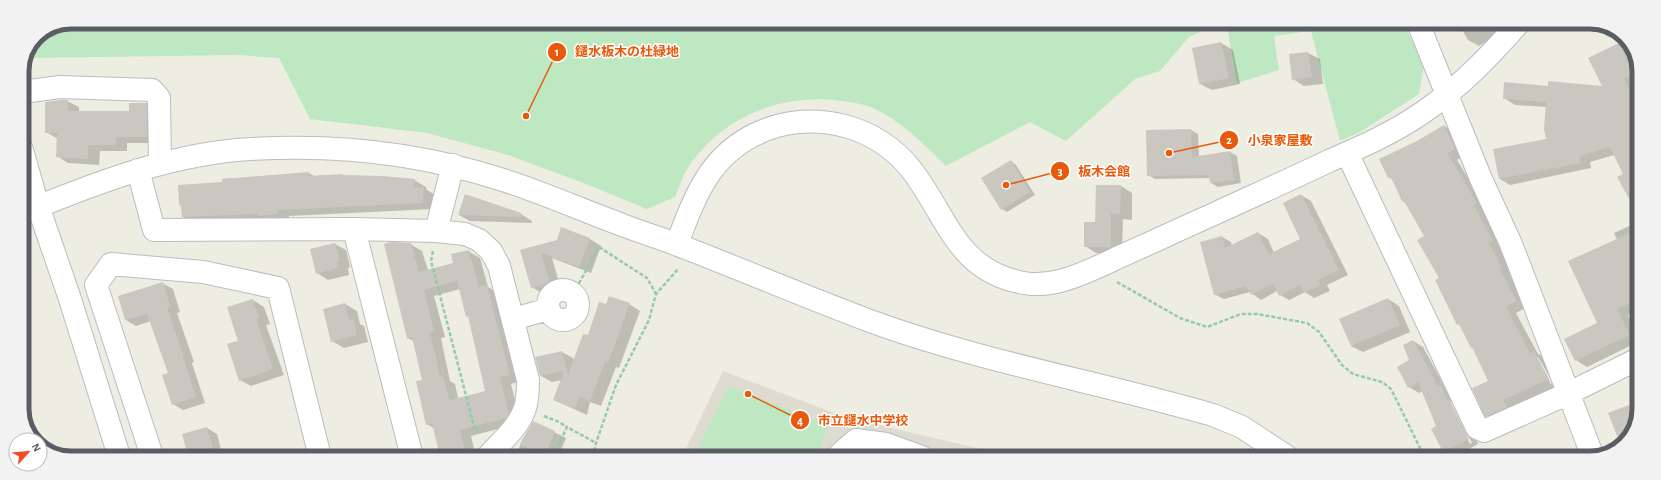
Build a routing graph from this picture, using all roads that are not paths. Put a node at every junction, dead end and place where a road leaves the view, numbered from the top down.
1 (1420, 29) edge
2 (1513, 29) edge
3 (29, 91) edge
4 (1447, 94) junction
5 (1347, 153) junction
6 (160, 164) junction
7 (453, 165) junction
8 (138, 170) junction
9 (30, 209) edge
10 (354, 229) junction
11 (436, 231) junction
12 (677, 244) junction
13 (96, 285) junction
14 (573, 294) road end
15 (70, 299) junction
16 (513, 318) junction
17 (1632, 362) edge
18 (1567, 394) junction
19 (118, 451) edge
20 (150, 451) edge
21 (319, 451) edge
22 (410, 451) edge
23 (493, 451) edge
24 (844, 451) edge
25 (905, 451) edge
26 (1278, 451) edge
27 (1590, 451) edge

1 - 4 street
2 - 4 street
3 - 6 street
4 - 5 street
4 - 18 street
5 - 12 street
5 - 18 street
6 - 7 street
6 - 8 street
7 - 11 street
7 - 12 street
8 - 9 street
8 - 10 street
9 - 15 street
10 - 11 street
10 - 22 street
11 - 16 street
12 - 26 street
13 - 15 street
13 - 20 street
13 - 21 street
14 - 16 street
15 - 19 street
16 - 23 street
17 - 18 street
18 - 27 street
24 - 25 street

